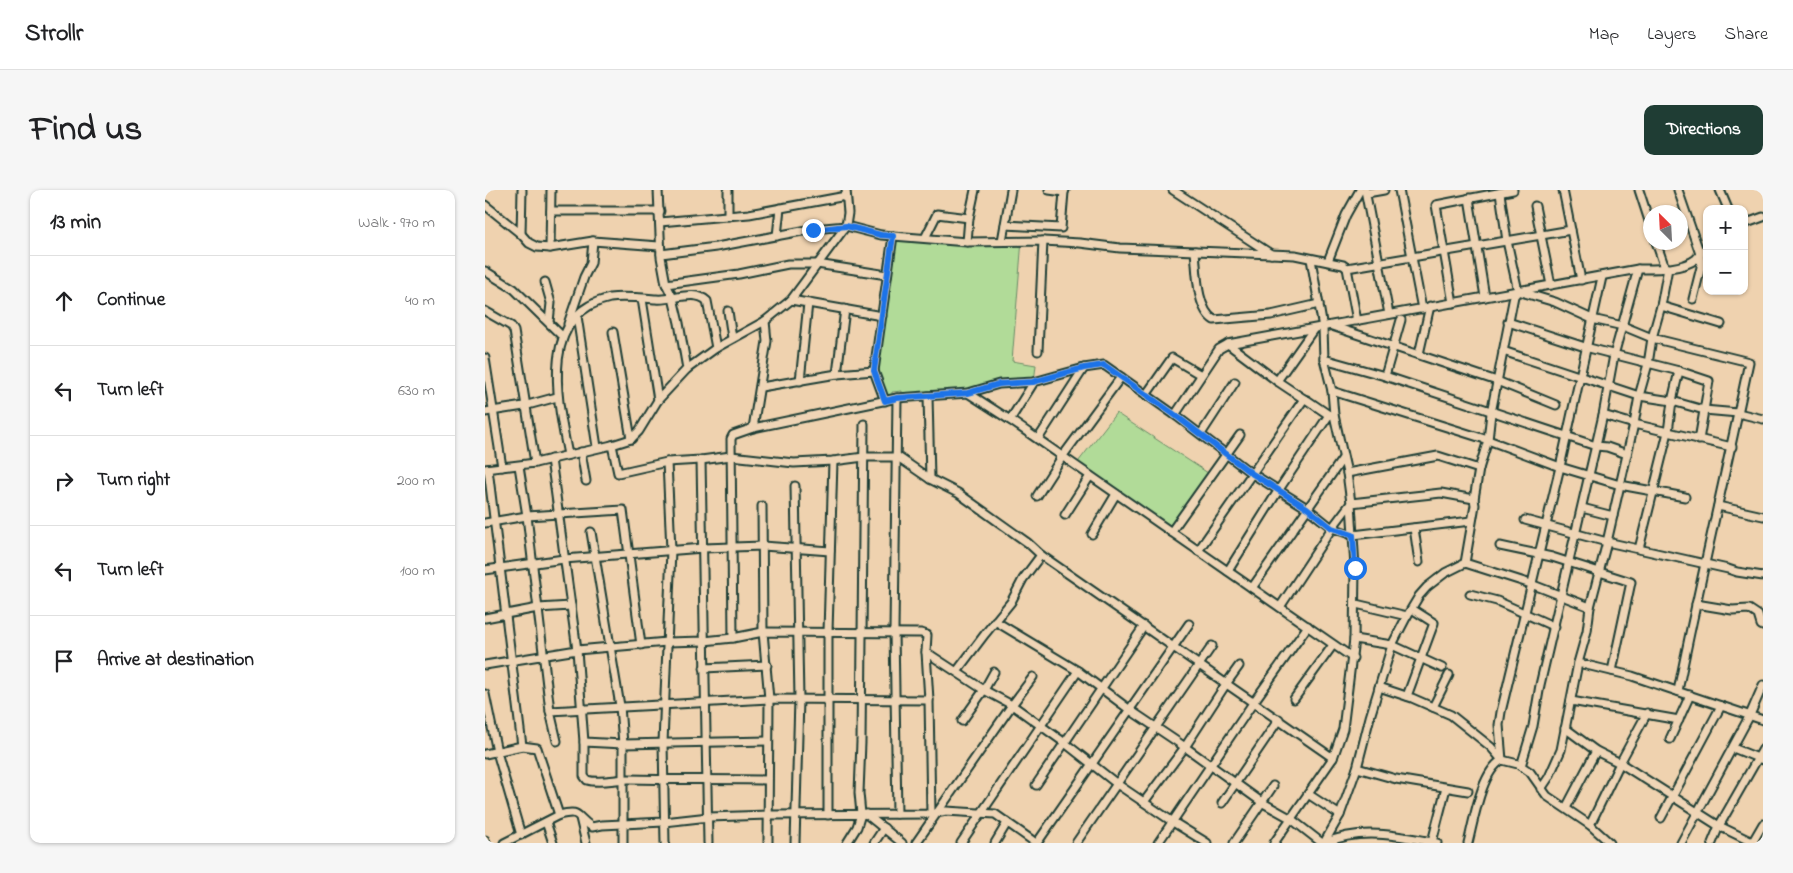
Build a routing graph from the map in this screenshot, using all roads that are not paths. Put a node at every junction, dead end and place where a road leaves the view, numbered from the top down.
1 (522, 190) edge
2 (551, 190) edge
3 (658, 190) edge
4 (975, 190) edge
5 (1011, 190) edge
6 (1049, 190) edge
7 (1173, 190) edge
8 (1385, 190) edge
9 (1399, 190) edge
10 (1513, 190) edge
11 (1563, 190) edge
12 (1639, 190) edge
13 (1678, 190) edge
14 (1720, 190) edge
15 (728, 191) edge
16 (1064, 191) edge
17 (1364, 191) edge
18 (846, 193) edge
19 (1500, 193) junction
20 (1469, 198) junction
21 (485, 205) edge
22 (1644, 205) edge
23 (1726, 205) edge
24 (1535, 206) dead end
25 (780, 208) junction
26 (551, 210) junction
27 (659, 211) junction
28 (728, 216) junction
29 (1763, 217) edge
30 (969, 218) junction
31 (660, 222) junction
32 (1748, 223) edge
33 (1005, 225) junction
34 (846, 226) junction
35 (1571, 230) junction
36 (521, 234) junction
37 (777, 236) junction
38 (893, 236) junction
39 (1540, 236) junction
40 (925, 238) junction
41 (593, 241) junction
42 (1002, 241) junction
43 (1043, 241) junction
44 (1507, 241) junction
45 (967, 242) junction
46 (1476, 246) junction
47 (550, 248) junction
48 (660, 250) junction
49 (1659, 250) edge
50 (1704, 250) edge
51 (1195, 251) junction
52 (1444, 253) junction
53 (1700, 254) junction
54 (1273, 255) junction
55 (1411, 257) junction
56 (1311, 259) junction
57 (1329, 261) junction
58 (1379, 263) junction
59 (817, 264) junction
60 (1347, 268) junction
61 (1666, 268) junction
62 (1638, 269) junction
63 (485, 271) edge
64 (887, 275) junction
65 (1602, 277) junction
66 (1581, 280) junction
67 (545, 282) dead end
68 (666, 284) junction
69 (1551, 285) junction
70 (1518, 291) junction
71 (1485, 297) junction
72 (673, 298) junction
73 (642, 299) junction
74 (1693, 299) dead end
75 (791, 300) junction
76 (808, 303) junction
77 (1453, 303) junction
78 (1319, 304) junction
79 (1430, 306) junction
80 (1661, 306) junction
81 (845, 309) junction
82 (1421, 309) junction
83 (485, 311) edge
84 (728, 311) dead end
85 (1389, 314) junction
86 (882, 316) junction
87 (574, 317) junction
88 (1592, 319) junction
89 (765, 320) junction
90 (1401, 320) dead end
91 (1357, 321) junction
92 (549, 322) junction
93 (1509, 322) junction
94 (1721, 324) dead end
95 (1331, 326) junction
96 (1623, 326) junction
97 (1323, 328) junction
98 (1313, 330) junction
99 (613, 332) dead end
100 (563, 337) junction
101 (732, 338) junction
102 (1652, 338) junction
103 (1228, 344) junction
104 (1395, 346) junction
105 (1585, 347) junction
106 (715, 348) junction
107 (1038, 351) dead end
108 (1503, 351) junction
109 (1419, 354) junction
110 (1614, 355) junction
111 (485, 358) edge
112 (1324, 359) junction
113 (1648, 364) junction
114 (1084, 368) junction
115 (687, 369) junction
116 (874, 371) junction
117 (1679, 371) junction
118 (837, 374) junction
119 (1201, 375) junction
120 (1385, 376) junction
121 (1581, 376) junction
122 (1121, 377) junction
123 (800, 381) junction
124 (1277, 381) junction
125 (1497, 381) junction
126 (1033, 382) junction
127 (1235, 382) dead end
128 (1608, 386) junction
129 (761, 387) junction
130 (1332, 391) junction
131 (968, 393) junction
132 (1146, 394) junction
133 (928, 396) junction
134 (1639, 396) junction
135 (557, 397) junction
136 (897, 398) junction
137 (1303, 399) junction
138 (658, 400) junction
139 (885, 401) junction
140 (1673, 401) junction
141 (1557, 404) dead end
142 (524, 406) junction
143 (1704, 410) junction
144 (485, 412) edge
145 (493, 412) junction
146 (1491, 413) junction
147 (1738, 413) junction
148 (1175, 415) junction
149 (1331, 415) junction
150 (1603, 415) junction
151 (1763, 419) edge
152 (1010, 420) junction
153 (864, 424) dead end
154 (1634, 424) junction
155 (753, 428) junction
156 (1668, 432) junction
157 (1201, 434) junction
158 (1240, 435) dead end
159 (1567, 436) junction
160 (631, 439) junction
161 (1038, 439) junction
162 (1488, 440) junction
163 (1699, 440) junction
164 (612, 445) junction
165 (1596, 446) junction
166 (597, 447) junction
167 (1732, 447) junction
168 (581, 452) junction
169 (1226, 453) junction
170 (1627, 454) junction
171 (568, 455) junction
172 (731, 456) junction
173 (864, 457) junction
174 (898, 457) junction
175 (1063, 457) junction
176 (1343, 458) junction
177 (551, 459) junction
178 (701, 460) junction
179 (833, 461) junction
180 (667, 462) junction
181 (535, 463) junction
182 (519, 466) junction
183 (502, 467) junction
184 (1560, 467) junction
185 (487, 469) edge
186 (1479, 469) junction
187 (1251, 473) junction
188 (1347, 473) junction
189 (1589, 475) junction
190 (1090, 476) junction
191 (930, 478) junction
192 (586, 481) dead end
193 (1620, 485) junction
194 (795, 486) dead end
195 (1278, 491) junction
196 (1652, 491) junction
197 (1116, 494) junction
198 (1037, 496) dead end
199 (1685, 497) dead end
200 (1474, 500) junction
201 (1351, 503) junction
202 (762, 506) dead end
203 (1718, 506) junction
204 (1307, 508) junction
205 (1582, 508) junction
206 (559, 514) junction
207 (1065, 515) dead end
208 (527, 516) junction
209 (1613, 516) junction
210 (1763, 516) edge
211 (1471, 520) junction
212 (1525, 520) dead end
213 (494, 521) junction
214 (485, 523) edge
215 (1545, 525) junction
216 (1332, 528) junction
217 (1413, 528) junction
218 (591, 532) dead end
219 (1171, 532) junction
220 (1576, 533) junction
221 (1091, 534) dead end
222 (1353, 535) junction
223 (1607, 542) junction
224 (733, 546) junction
225 (763, 546) junction
226 (1501, 546) dead end
227 (703, 548) junction
228 (795, 549) junction
229 (1639, 549) junction
230 (671, 550) junction
231 (830, 551) junction
232 (1198, 551) junction
233 (628, 553) junction
234 (1539, 554) junction
235 (1041, 555) junction
236 (595, 557) junction
237 (564, 559) junction
238 (532, 562) junction
239 (1419, 562) dead end
240 (1465, 562) junction
241 (1569, 563) junction
242 (1706, 564) junction
243 (501, 567) junction
244 (485, 570) edge
245 (1228, 571) junction
246 (1600, 573) junction
247 (1763, 576) edge
248 (1531, 584) junction
249 (1252, 588) junction
250 (1470, 594) dead end
251 (1562, 596) junction
252 (1356, 604) junction
253 (1696, 604) junction
254 (571, 606) junction
255 (1280, 607) junction
256 (1590, 607) junction
257 (538, 608) junction
258 (1409, 612) junction
259 (506, 614) junction
260 (1526, 614) junction
261 (485, 618) edge
262 (995, 621) junction
263 (1189, 624) dead end
264 (1144, 626) junction
265 (1308, 626) junction
266 (1555, 626) junction
267 (1763, 626) edge
268 (894, 631) junction
269 (763, 632) junction
270 (797, 632) junction
271 (828, 632) junction
272 (862, 632) junction
273 (733, 638) junction
274 (1354, 639) junction
275 (704, 641) junction
276 (667, 642) junction
277 (641, 645) junction
278 (1333, 645) junction
279 (1392, 645) junction
280 (1212, 646) dead end
281 (609, 647) junction
282 (1173, 648) junction
283 (577, 650) junction
284 (927, 652) junction
285 (543, 655) junction
286 (1353, 658) junction
287 (1421, 658) junction
288 (511, 660) junction
289 (1578, 663) junction
290 (1198, 664) junction
291 (485, 665) edge
292 (767, 665) junction
293 (1239, 666) dead end
294 (704, 668) junction
295 (1442, 668) dead end
296 (957, 671) junction
297 (1078, 671) junction
298 (1612, 671) junction
299 (994, 672) dead end
300 (1449, 676) dead end
301 (1033, 677) dead end
302 (1225, 684) junction
303 (1763, 685) edge
304 (1379, 687) junction
305 (985, 690) junction
306 (1101, 690) junction
307 (1678, 691) junction
308 (485, 694) edge
309 (1690, 695) junction
310 (1407, 696) junction
311 (799, 699) junction
312 (828, 699) junction
313 (862, 699) junction
314 (1294, 699) dead end
315 (769, 700) junction
316 (896, 700) junction
317 (929, 700) junction
318 (1571, 701) junction
319 (705, 702) junction
320 (1253, 702) junction
321 (665, 704) junction
322 (1012, 705) junction
323 (620, 706) junction
324 (1433, 706) junction
325 (1721, 706) junction
326 (581, 708) junction
327 (1129, 710) junction
328 (551, 711) junction
329 (1647, 713) junction
330 (1750, 715) junction
331 (1279, 720) junction
332 (1679, 720) junction
333 (1763, 720) edge
334 (962, 721) dead end
335 (1040, 726) junction
336 (1155, 726) junction
337 (1565, 728) junction
338 (1670, 739) dead end
339 (768, 741) junction
340 (557, 742) dead end
341 (585, 742) junction
342 (663, 743) junction
343 (707, 743) junction
344 (1065, 743) junction
345 (623, 744) junction
346 (522, 746) junction
347 (1185, 747) junction
348 (1733, 748) junction
349 (1763, 749) edge
350 (1596, 751) junction
351 (497, 752) junction
352 (485, 754) edge
353 (1333, 758) junction
354 (1761, 759) edge
355 (1502, 760) junction
356 (1620, 763) junction
357 (1091, 765) junction
358 (1211, 766) junction
359 (1521, 766) junction
360 (1357, 768) junction
361 (623, 779) junction
362 (707, 779) junction
363 (664, 780) junction
364 (767, 780) junction
365 (1236, 782) junction
366 (1117, 784) junction
367 (1036, 785) dead end
368 (1273, 786) dead end
369 (1446, 788) junction
370 (1541, 789) junction
371 (1468, 791) dead end
372 (1308, 794) junction
373 (1672, 798) junction
374 (1144, 802) junction
375 (1222, 803) dead end
376 (1263, 803) junction
377 (1566, 808) junction
378 (981, 812) junction
379 (1697, 812) junction
380 (864, 814) junction
381 (897, 814) junction
382 (934, 814) junction
383 (559, 815) junction
384 (580, 815) junction
385 (768, 815) junction
386 (796, 815) junction
387 (828, 815) junction
388 (1340, 815) junction
389 (709, 817) junction
390 (1290, 818) junction
391 (1661, 818) dead end
392 (546, 822) junction
393 (664, 822) junction
394 (1173, 822) junction
395 (1007, 823) junction
396 (623, 824) junction
397 (1763, 824) edge
398 (1590, 825) junction
399 (1719, 826) junction
400 (884, 828) junction
401 (519, 838) edge
402 (1195, 840) edge
403 (504, 843) edge
404 (553, 843) edge
405 (586, 843) edge
406 (623, 843) edge
407 (665, 843) edge
408 (708, 843) edge
409 (768, 843) edge
410 (795, 843) edge
411 (847, 843) edge
412 (874, 843) edge
413 (902, 843) edge
414 (916, 843) edge
415 (961, 843) edge
416 (995, 843) edge
417 (1037, 843) edge
418 (1075, 843) edge
419 (1158, 843) edge
420 (1207, 843) edge
421 (1234, 843) edge
422 (1274, 843) edge
423 (1324, 843) edge
424 (1435, 843) edge
425 (1468, 843) edge
426 (1610, 843) edge
427 (1681, 843) edge
428 (1712, 843) edge
429 (1753, 843) edge

1 - 36 street
2 - 26 street
3 - 27 street
4 - 30 street
5 - 33 street
6 - 16 street
7 - 54 street
8 - 17 street
9 - 55 street
10 - 19 street
11 - 35 street
12 - 22 street
13 - 53 street
14 - 23 street
15 - 28 street
16 - 33 street
17 - 57 street
17 - 58 street
18 - 25 street
18 - 34 street
19 - 20 street
19 - 44 street
20 - 46 street
20 - 52 street
21 - 36 street
24 - 39 street
25 - 28 street
25 - 37 street
26 - 27 street
26 - 47 street
27 - 31 street
28 - 31 street
29 - 32 street
30 - 40 street
30 - 45 street
31 - 48 street
33 - 42 street
34 - 37 street
34 - 38 street
34 - 59 street
35 - 39 street
35 - 66 street
36 - 47 street
37 - 48 street
38 - 40 street
38 - 64 street
39 - 44 street
39 - 69 street
40 - 45 street
41 - 47 street
41 - 48 street
41 - 87 street
42 - 43 street
42 - 45 street
43 - 51 street
43 - 107 street
44 - 46 street
44 - 70 street
46 - 52 street
46 - 71 street
48 - 68 street
49 - 61 street
50 - 53 street
51 - 54 street
51 - 78 street
52 - 55 street
52 - 77 street
53 - 61 street
53 - 74 street
54 - 56 street
55 - 58 street
55 - 82 street
56 - 57 street
56 - 78 street
57 - 60 street
58 - 60 street
58 - 85 street
59 - 64 street
59 - 68 street
59 - 75 street
60 - 91 street
61 - 62 street
61 - 80 street
62 - 65 street
62 - 96 street
63 - 92 street
64 - 86 street
65 - 66 street
65 - 88 street
66 - 69 street
67 - 92 street
68 - 72 street
69 - 70 street
70 - 71 street
70 - 88 street
70 - 93 street
71 - 77 street
72 - 73 street
72 - 106 street
72 - 115 street
73 - 87 street
73 - 138 street
75 - 76 street
75 - 89 street
76 - 81 street
76 - 123 street
77 - 79 street
78 - 97 street
79 - 82 street
79 - 109 street
80 - 94 street
80 - 102 street
81 - 86 street
81 - 118 street
82 - 85 street
83 - 142 street
84 - 101 street
85 - 91 street
86 - 116 street
87 - 100 street
87 - 166 street
88 - 96 street
88 - 105 street
89 - 101 street
89 - 129 street
90 - 104 street
91 - 95 street
92 - 100 street
93 - 105 street
93 - 108 street
95 - 97 street
95 - 104 street
96 - 102 street
96 - 110 street
97 - 98 street
97 - 112 street
98 - 103 street
98 - 124 street
99 - 160 street
100 - 135 street
101 - 106 street
102 - 113 street
102 - 147 street
103 - 119 street
103 - 124 street
104 - 109 street
104 - 120 street
105 - 110 street
105 - 121 street
106 - 115 street
108 - 121 street
108 - 125 street
109 - 125 street
110 - 113 street
110 - 128 street
111 - 145 street
112 - 120 street
112 - 130 street
113 - 117 street
113 - 134 street
114 - 122 street
114 - 126 street
114 - 161 street
115 - 138 street
116 - 118 street
116 - 139 street
117 - 140 street
117 - 143 street
118 - 123 street
119 - 132 street
119 - 148 street
120 - 146 street
121 - 128 street
121 - 159 street
122 - 132 street
122 - 175 street
123 - 129 street
124 - 137 street
125 - 141 street
125 - 146 street
126 - 131 street
126 - 152 street
127 - 157 street
128 - 134 street
128 - 150 street
129 - 155 street
130 - 149 street
130 - 162 street
131 - 133 street
131 - 152 street
132 - 148 street
133 - 136 street
133 - 191 street
134 - 140 street
134 - 154 street
135 - 142 street
135 - 171 street
136 - 139 street
136 - 174 street
137 - 149 street
137 - 187 street
138 - 160 street
139 - 155 street
140 - 143 street
140 - 156 street
142 - 145 street
142 - 181 street
143 - 147 street
143 - 163 street
144 - 145 street
145 - 183 street
146 - 159 street
146 - 162 street
147 - 151 street
147 - 167 street
148 - 157 street
149 - 176 street
149 - 195 street
150 - 154 street
150 - 165 street
152 - 161 street
153 - 173 street
154 - 156 street
154 - 170 street
155 - 172 street
156 - 163 street
156 - 196 street
157 - 169 street
158 - 169 street
159 - 165 street
159 - 184 street
160 - 164 street
161 - 175 street
162 - 184 street
162 - 186 street
163 - 167 street
164 - 166 street
164 - 180 street
165 - 170 street
165 - 189 street
166 - 168 street
167 - 203 street
168 - 171 street
168 - 192 street
169 - 187 street
169 - 219 street
170 - 193 street
171 - 177 street
172 - 178 street
172 - 179 street
172 - 224 street
173 - 174 street
173 - 179 street
173 - 272 street
174 - 191 street
174 - 268 street
175 - 190 street
175 - 198 street
176 - 188 street
176 - 204 street
177 - 181 street
177 - 206 street
178 - 180 street
178 - 227 street
179 - 231 street
180 - 230 street
181 - 182 street
182 - 183 street
182 - 208 street
183 - 185 street
184 - 189 street
184 - 215 street
185 - 213 street
186 - 188 street
186 - 200 street
187 - 195 street
187 - 232 street
188 - 201 street
189 - 193 street
189 - 205 street
190 - 197 street
190 - 207 street
191 - 235 street
193 - 196 street
193 - 209 street
194 - 228 street
195 - 204 street
195 - 245 street
196 - 199 street
196 - 229 street
197 - 219 street
197 - 221 street
200 - 201 street
200 - 211 street
201 - 216 street
201 - 222 street
202 - 225 street
203 - 210 street
203 - 242 street
204 - 216 street
204 - 249 street
205 - 209 street
205 - 220 street
206 - 208 street
206 - 233 street
206 - 237 street
208 - 213 street
208 - 238 street
209 - 223 street
211 - 217 street
211 - 240 street
212 - 215 street
213 - 214 street
213 - 243 street
215 - 220 street
215 - 234 street
216 - 222 street
216 - 255 street
217 - 222 street
217 - 239 street
218 - 236 street
219 - 232 street
220 - 223 street
220 - 241 street
222 - 252 street
223 - 229 street
223 - 246 street
224 - 225 street
224 - 227 street
224 - 273 street
225 - 228 street
225 - 269 street
226 - 234 street
227 - 230 street
227 - 275 street
228 - 231 street
228 - 270 street
229 - 242 street
230 - 233 street
230 - 276 street
231 - 271 street
232 - 245 street
233 - 236 street
233 - 277 street
234 - 241 street
234 - 248 street
235 - 262 street
235 - 264 street
236 - 237 street
236 - 281 street
237 - 238 street
237 - 254 street
238 - 243 street
238 - 257 street
240 - 248 street
240 - 258 street
241 - 246 street
241 - 251 street
242 - 247 street
242 - 253 street
243 - 244 street
243 - 259 street
245 - 249 street
246 - 256 street
246 - 298 street
248 - 251 street
248 - 260 street
249 - 255 street
250 - 260 street
251 - 256 street
251 - 266 street
252 - 258 street
252 - 274 street
253 - 267 street
253 - 307 street
254 - 257 street
254 - 283 street
255 - 265 street
256 - 289 street
257 - 259 street
257 - 285 street
258 - 279 street
258 - 287 street
259 - 261 street
259 - 288 street
260 - 266 street
260 - 355 street
262 - 296 street
262 - 297 street
263 - 282 street
264 - 282 street
264 - 306 street
265 - 278 street
265 - 320 street
266 - 359 street
268 - 272 street
268 - 284 street
268 - 316 street
269 - 270 street
269 - 273 street
269 - 292 street
270 - 271 street
270 - 311 street
271 - 272 street
271 - 312 street
272 - 313 street
273 - 275 street
274 - 279 street
274 - 286 street
275 - 276 street
275 - 294 street
276 - 277 street
276 - 321 street
277 - 281 street
278 - 286 street
278 - 314 street
279 - 287 street
279 - 304 street
280 - 290 street
281 - 283 street
281 - 323 street
282 - 290 street
282 - 327 street
283 - 285 street
283 - 326 street
284 - 296 street
284 - 317 street
285 - 288 street
285 - 328 street
286 - 353 street
287 - 295 street
287 - 310 street
288 - 291 street
288 - 346 street
289 - 298 street
289 - 318 street
290 - 302 street
290 - 336 street
292 - 294 street
292 - 315 street
293 - 302 street
294 - 319 street
296 - 305 street
297 - 306 street
297 - 335 street
298 - 307 street
299 - 305 street
300 - 324 street
301 - 322 street
302 - 320 street
302 - 347 street
303 - 330 street
304 - 310 street
304 - 360 street
305 - 322 street
305 - 334 street
306 - 327 street
306 - 344 street
307 - 309 street
308 - 351 street
309 - 325 street
309 - 332 street
310 - 324 street
311 - 312 street
311 - 315 street
311 - 386 street
312 - 313 street
312 - 387 street
313 - 316 street
313 - 380 street
315 - 319 street
315 - 339 street
316 - 317 street
316 - 381 street
317 - 382 street
318 - 329 street
318 - 337 street
319 - 321 street
319 - 343 street
320 - 331 street
320 - 358 street
321 - 323 street
321 - 342 street
322 - 335 street
322 - 382 street
323 - 326 street
323 - 345 street
324 - 355 street
325 - 330 street
325 - 373 street
326 - 328 street
326 - 341 street
327 - 336 street
327 - 357 street
328 - 340 street
329 - 332 street
329 - 356 street
330 - 333 street
330 - 348 street
331 - 353 street
331 - 365 street
332 - 338 street
335 - 344 street
335 - 378 street
336 - 347 street
336 - 366 street
337 - 350 street
337 - 370 street
339 - 343 street
339 - 364 street
341 - 345 street
341 - 361 street
342 - 343 street
342 - 345 street
342 - 363 street
343 - 362 street
344 - 357 street
344 - 367 street
345 - 361 street
346 - 351 street
346 - 383 street
347 - 358 street
347 - 374 street
348 - 354 street
348 - 379 street
349 - 354 street
350 - 356 street
350 - 377 street
351 - 352 street
351 - 401 street
353 - 372 street
354 - 399 street
355 - 359 street
355 - 425 street
356 - 373 street
356 - 398 street
357 - 366 street
357 - 417 street
358 - 365 street
358 - 394 street
359 - 370 street
360 - 369 street
360 - 388 street
361 - 363 street
361 - 396 street
362 - 363 street
362 - 364 street
362 - 389 street
363 - 393 street
364 - 385 street
365 - 375 street
365 - 376 street
366 - 374 street
366 - 418 street
368 - 376 street
369 - 371 street
369 - 424 street
370 - 377 street
372 - 388 street
372 - 390 street
373 - 379 street
373 - 391 street
374 - 394 street
376 - 390 street
376 - 421 street
377 - 398 street
378 - 382 street
378 - 395 street
378 - 415 street
379 - 399 street
379 - 427 street
380 - 381 street
380 - 387 street
380 - 400 street
380 - 411 street
381 - 382 street
382 - 414 street
383 - 384 street
383 - 392 street
384 - 396 street
384 - 405 street
385 - 386 street
385 - 389 street
385 - 409 street
386 - 387 street
386 - 410 street
388 - 423 street
389 - 393 street
389 - 408 street
390 - 422 street
390 - 423 street
392 - 401 street
392 - 404 street
393 - 396 street
393 - 407 street
394 - 402 street
394 - 419 street
395 - 416 street
395 - 417 street
396 - 406 street
397 - 429 street
398 - 426 street
399 - 428 street
399 - 429 street
400 - 412 street
400 - 413 street
401 - 403 street
402 - 420 street
423 - 424 street

